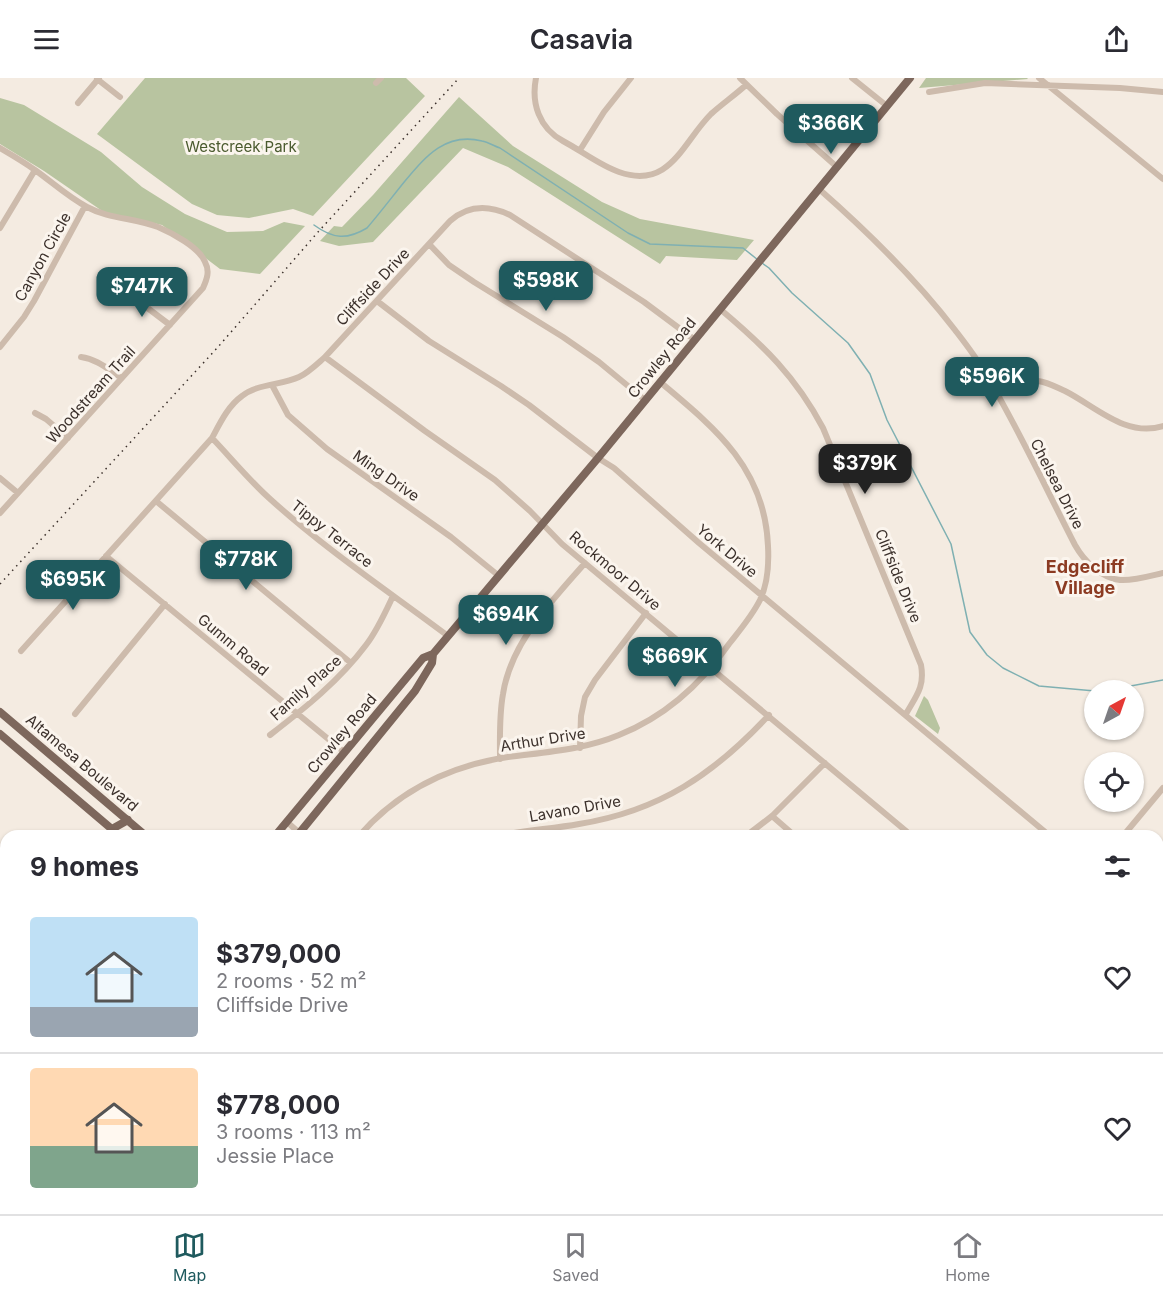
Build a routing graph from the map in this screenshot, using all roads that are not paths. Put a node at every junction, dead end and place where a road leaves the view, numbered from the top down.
1 (98, 78) edge
2 (536, 78) edge
3 (631, 78) edge
4 (740, 78) edge
5 (852, 78) edge
6 (910, 78) edge
7 (1039, 78) edge
8 (1046, 84) junction
9 (746, 85) junction
10 (929, 92) dead end
11 (1163, 92) edge
12 (120, 97) dead end
13 (78, 103) dead end
14 (887, 106) junction
15 (0, 148) edge
16 (580, 150) junction
17 (837, 167) junction
18 (35, 170) junction
19 (1163, 179) edge
20 (819, 189) junction
21 (85, 206) junction
22 (0, 228) edge
23 (429, 244) junction
24 (122, 294) dead end
25 (377, 301) junction
26 (720, 309) junction
27 (170, 325) junction
28 (695, 340) junction
29 (0, 347) edge
30 (81, 357) dead end
31 (325, 357) junction
32 (122, 378) junction
33 (660, 382) junction
34 (272, 385) junction
35 (998, 395) junction
36 (645, 400) junction
37 (35, 413) dead end
38 (1163, 426) edge
39 (68, 438) junction
40 (212, 438) junction
41 (598, 458) junction
42 (0, 478) edge
43 (18, 493) junction
44 (156, 501) junction
45 (0, 513) edge
46 (542, 524) junction
47 (106, 556) junction
48 (585, 562) junction
49 (1163, 573) edge
50 (499, 576) junction
51 (762, 595) junction
52 (393, 596) junction
53 (165, 604) junction
54 (646, 613) junction
55 (448, 636) junction
56 (21, 651) dead end
57 (433, 654) junction
58 (351, 663) junction
59 (711, 667) junction
60 (0, 712) edge
61 (75, 714) dead end
62 (297, 714) junction
63 (906, 714) junction
64 (769, 715) junction
65 (0, 734) edge
66 (270, 735) dead end
67 (579, 748) junction
68 (344, 752) junction
69 (500, 759) junction
70 (825, 763) junction
71 (1163, 788) edge
72 (772, 816) junction
73 (128, 820) junction
74 (287, 822) junction
75 (112, 829) joint
76 (139, 830) edge
77 (280, 830) edge
78 (296, 830) edge
79 (303, 830) edge
80 (364, 830) edge
81 (529, 830) edge
82 (754, 830) edge
83 (788, 830) edge
84 (905, 830) edge
85 (1043, 830) edge
86 (1128, 830) edge

1 - 12 street
1 - 13 street
2 - 16 street
3 - 16 street
4 - 9 street
5 - 14 street
6 - 14 main road, Crowley Road
7 - 8 street
8 - 10 street
8 - 11 street
8 - 19 street
9 - 16 street
9 - 17 street
14 - 17 main road, Crowley Road
15 - 18 street
17 - 20 main road, Crowley Road
18 - 21 street
18 - 22 street
20 - 26 main road, Crowley Road
20 - 35 street, Chelsea Drive
21 - 27 street, Woodstream Trail
21 - 29 street, Canyon Circle
23 - 25 street, Cliffside Drive
23 - 28 street, Cliffside Drive
23 - 36 street
24 - 27 street
25 - 31 street, Cliffside Drive
25 - 41 street, York Drive
26 - 28 main road, Crowley Road
26 - 63 street, Cliffside Drive
27 - 32 street, Woodstream Trail
28 - 33 main road, Crowley Road
30 - 32 street
31 - 34 street, Cliffside Drive
31 - 46 street, Rockmoor Drive
32 - 39 street, Woodstream Trail
33 - 36 main road, Crowley Road
33 - 51 street, Arthur Drive
34 - 40 street, Cliffside Drive
34 - 50 street, Ming Drive
35 - 38 street
35 - 49 street, Chelsea Drive
36 - 41 main road, Crowley Road
37 - 39 street
39 - 43 street, Woodstream Trail
40 - 44 street, Cliffside Drive
40 - 52 street, Tippy Terrace
41 - 46 main road, Crowley Road
41 - 51 street, York Drive
42 - 43 street
43 - 45 street, Woodstream Trail
44 - 47 street, Cliffside Drive
44 - 58 street
46 - 48 street, Rockmoor Drive
46 - 50 main road, Crowley Road
47 - 53 street, Gumm Road
47 - 56 street, Cliffside Drive
48 - 54 street, Rockmoor Drive
48 - 69 street
50 - 55 main road, Crowley Road
51 - 59 street, Arthur Drive
51 - 63 street, York Drive
52 - 55 street, Tippy Terrace
52 - 58 street, Family Place
53 - 61 street
53 - 62 street, Gumm Road
54 - 59 street, Rockmoor Drive
54 - 67 street
55 - 57 main road, Crowley Road
57 - 68 main road, Crowley Road
57 - 79 main road, Crowley Road
58 - 62 street, Family Place
59 - 64 street, Rockmoor Drive
59 - 67 street, Arthur Drive
60 - 73 main road, Altamesa Boulevard
62 - 66 street, Family Place
62 - 68 street, Gumm Road
63 - 85 street, York Drive
64 - 70 street, Rockmoor Drive
64 - 81 street, Lavano Drive
65 - 75 main road, Altamesa Boulevard
67 - 69 street, Arthur Drive
68 - 74 main road, Crowley Road
69 - 80 street, Arthur Drive
70 - 72 street
70 - 84 street, Rockmoor Drive
71 - 86 street
72 - 82 street
72 - 83 street
73 - 75 main road
73 - 76 main road, Altamesa Boulevard
74 - 77 main road, Crowley Road
74 - 78 street

